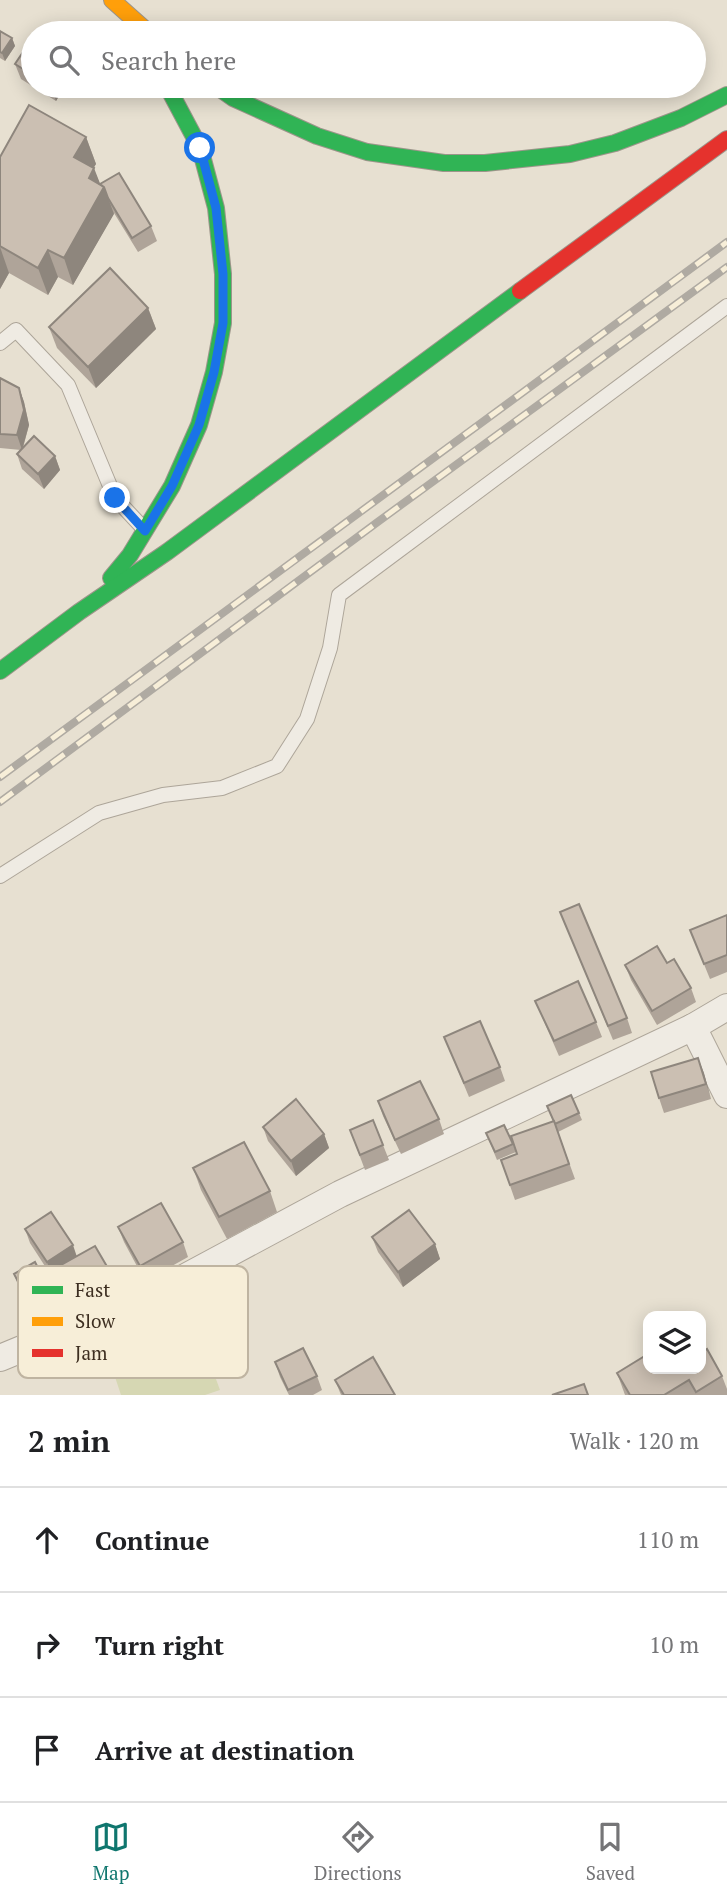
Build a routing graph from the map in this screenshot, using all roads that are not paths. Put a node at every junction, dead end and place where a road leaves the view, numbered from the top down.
1 (112, 0) edge
2 (128, 16) junction
3 (131, 21) edge
4 (134, 21) edge
5 (727, 95) edge
6 (173, 98) edge
7 (233, 98) edge
8 (727, 139) edge
9 (727, 306) edge
10 (0, 342) edge
11 (156, 542) junction
12 (79, 612) junction
13 (0, 671) edge
14 (0, 876) edge
15 (727, 1007) edge
16 (693, 1027) junction
17 (727, 1095) edge
18 (206, 1266) edge
19 (18, 1351) edge
20 (0, 1358) edge

1 - 2 main road
2 - 3 main road
2 - 4 main road
5 - 7 main road
6 - 11 main road
8 - 11 main road
9 - 14 lane
10 - 11 lane
11 - 12 main road
11 - 12 main road
12 - 13 main road
15 - 16 street
16 - 17 street
16 - 18 street
19 - 20 street

